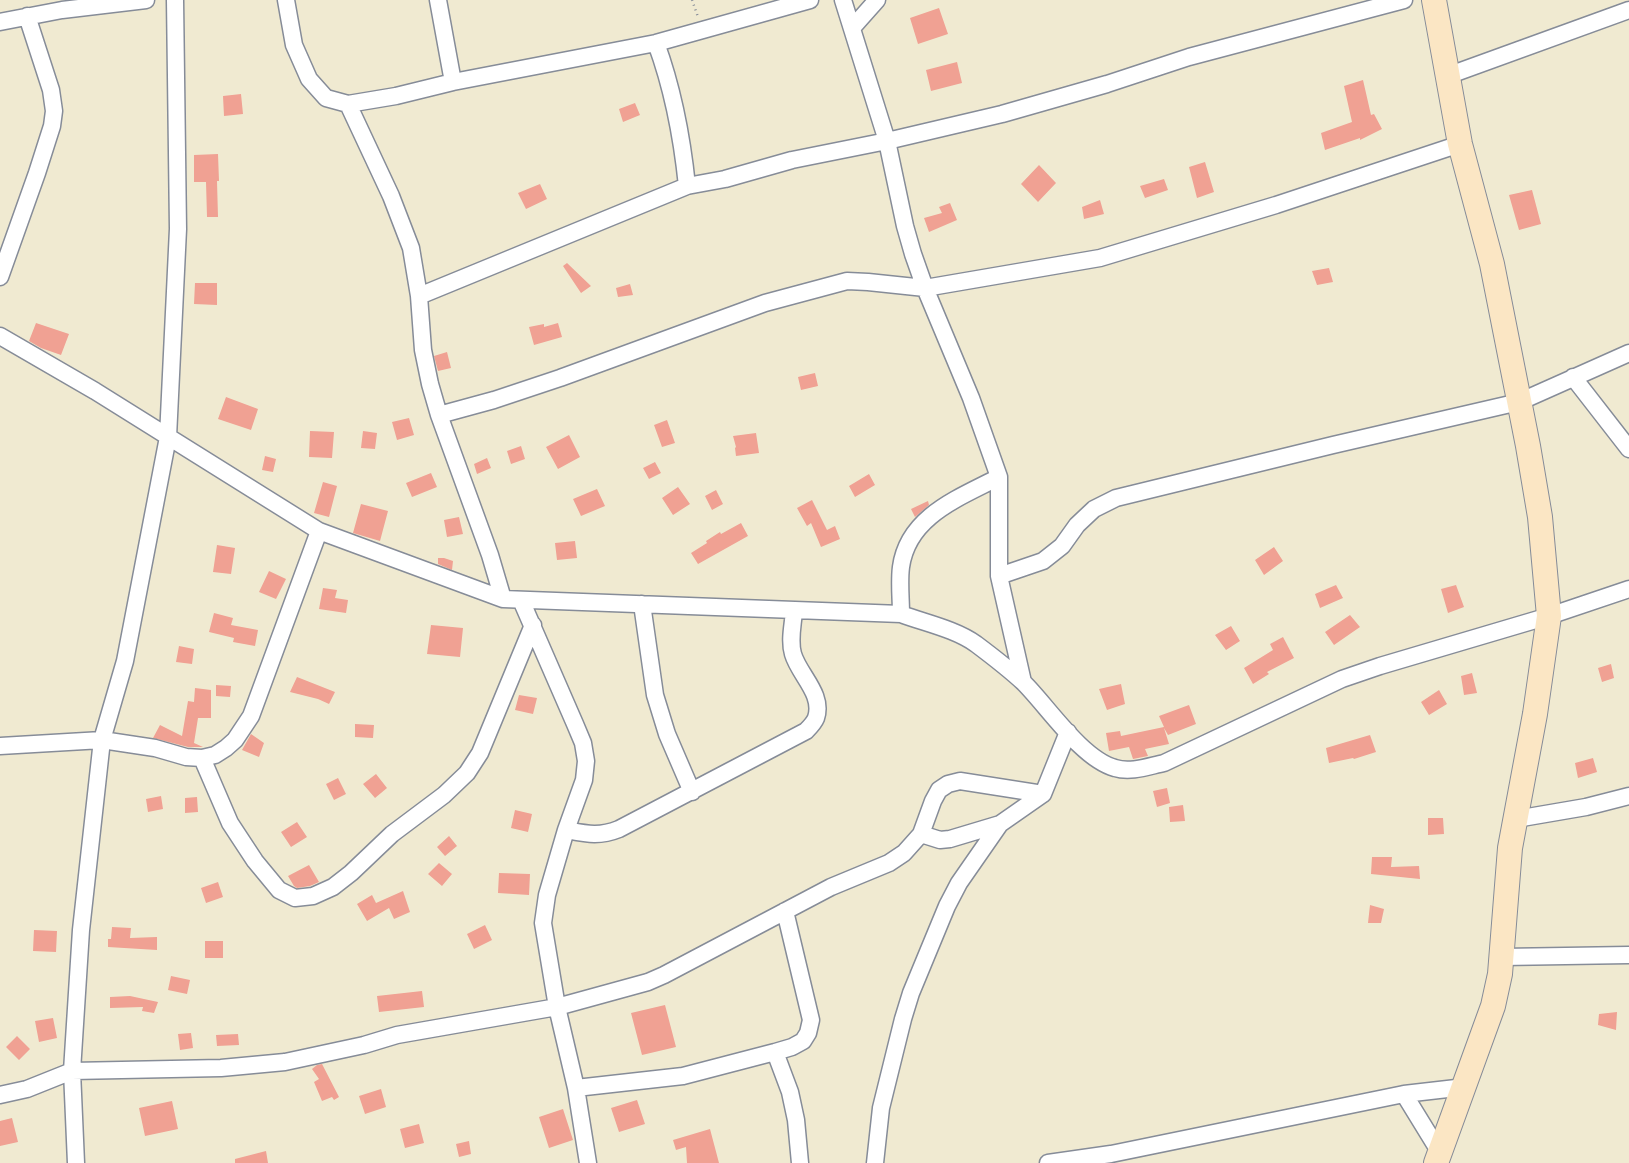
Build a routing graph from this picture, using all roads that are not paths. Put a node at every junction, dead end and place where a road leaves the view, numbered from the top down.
1 (146, 0) edge
2 (174, 0) edge
3 (286, 0) edge
4 (438, 0) edge
5 (810, 0) edge
6 (843, 0) edge
7 (877, 0) edge
8 (1404, 0) edge
9 (1434, 0) edge
10 (1629, 10) edge
11 (27, 16) junction
12 (0, 22) edge
13 (853, 27) junction
14 (656, 43) junction
15 (1447, 76) junction
16 (453, 82) junction
17 (348, 104) junction
18 (887, 141) junction
19 (1460, 144) junction
20 (687, 186) junction
21 (0, 277) edge
22 (924, 288) junction
23 (419, 296) junction
24 (0, 336) edge
25 (1629, 354) edge
26 (1573, 377) junction
27 (1519, 402) junction
28 (439, 415) junction
29 (168, 437) junction
30 (1629, 449) edge
31 (999, 477) junction
32 (319, 531) junction
33 (999, 576) junction
34 (1629, 590) edge
35 (503, 599) junction
36 (521, 600) junction
37 (642, 604) junction
38 (794, 611) junction
39 (901, 614) junction
40 (1549, 616) junction
41 (533, 625) junction
42 (1023, 682) junction
43 (1068, 732) junction
44 (102, 740) junction
45 (0, 746) edge
46 (202, 758) junction
47 (692, 792) junction
48 (1043, 794) junction
49 (1629, 796) edge
50 (1516, 818) junction
51 (1000, 824) junction
52 (566, 830) junction
53 (921, 834) junction
54 (785, 910) junction
55 (1629, 955) edge
56 (1502, 957) junction
57 (557, 1007) junction
58 (775, 1052) junction
59 (72, 1070) junction
60 (1465, 1087) junction
61 (576, 1088) junction
62 (1404, 1094) junction
63 (0, 1095) edge
64 (1438, 1157) edge
65 (76, 1163) edge
66 (588, 1163) edge
67 (800, 1163) edge
68 (875, 1163) edge
69 (1048, 1163) edge

1 - 11 street
2 - 29 street
3 - 17 street
4 - 16 street
5 - 14 street
6 - 13 street
7 - 13 street
8 - 18 street
9 - 15 street
10 - 15 street
11 - 12 street
11 - 21 street
13 - 18 street
14 - 16 street
14 - 20 street
15 - 19 street
16 - 17 street
17 - 23 street
18 - 20 street
18 - 22 street
19 - 22 street
19 - 27 street
20 - 23 street
22 - 28 street
22 - 31 street
23 - 28 street
24 - 29 street
25 - 26 street
26 - 27 street
26 - 30 street
27 - 33 street
27 - 40 street
28 - 35 street
29 - 32 street
29 - 44 street
31 - 33 street
31 - 39 street
32 - 35 street
32 - 46 street
33 - 42 street
34 - 40 street
35 - 36 street
36 - 37 street
36 - 41 street
37 - 38 street
37 - 47 street
38 - 39 street
38 - 47 street
39 - 42 street
40 - 43 street
40 - 50 street
41 - 46 street
41 - 52 street
42 - 43 street
43 - 48 street
44 - 45 street
44 - 46 street
44 - 59 street
47 - 52 street
48 - 51 street
48 - 53 street
49 - 50 street
50 - 56 street
51 - 53 street
51 - 68 street
52 - 57 street
53 - 54 street
54 - 57 street
54 - 58 street
55 - 56 street
56 - 60 street
57 - 59 street
57 - 61 street
58 - 61 street
58 - 67 street
59 - 63 street
59 - 65 street
60 - 62 street
60 - 64 street
61 - 66 street
62 - 64 street
62 - 69 street

